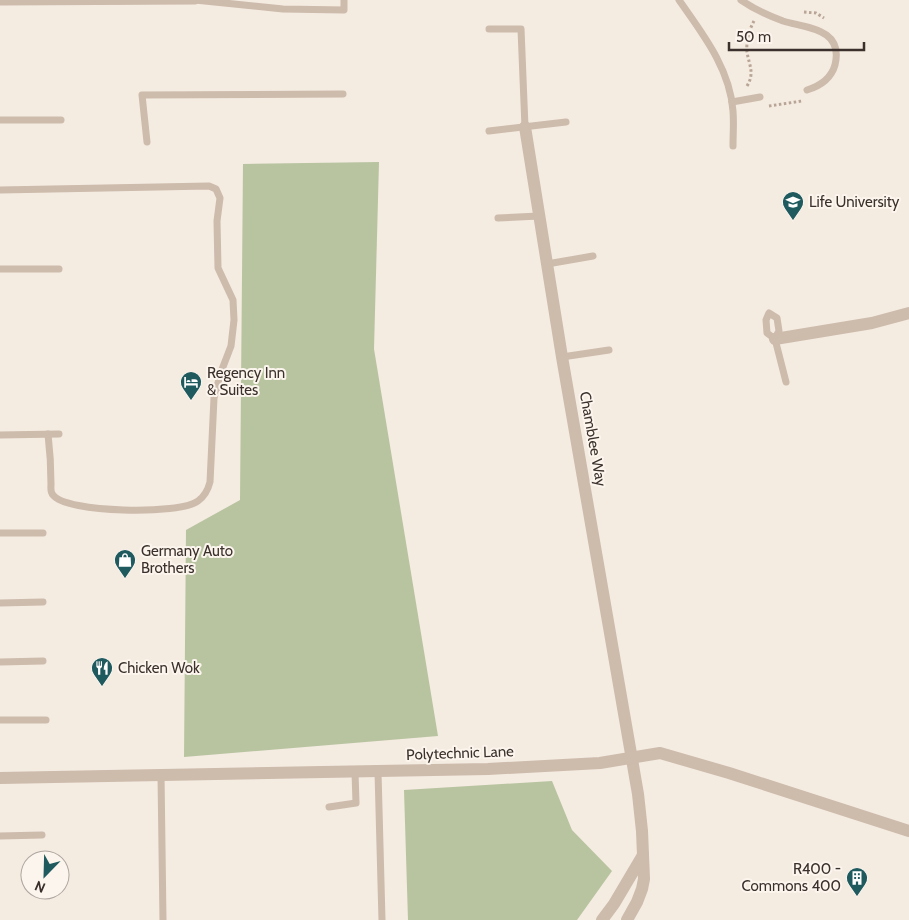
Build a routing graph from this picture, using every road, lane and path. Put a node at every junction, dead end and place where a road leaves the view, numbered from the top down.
1 (195, 0) edge
2 (344, 0) edge
3 (679, 0) edge
4 (741, 0) edge
5 (0, 2) edge
6 (759, 11) junction
7 (798, 11) dead end
8 (829, 22) dead end
9 (489, 29) dead end
10 (807, 90) dead end
11 (344, 94) dead end
12 (760, 97) dead end
13 (806, 100) dead end
14 (735, 101) junction
15 (761, 108) dead end
16 (0, 120) edge
17 (60, 120) dead end
18 (566, 122) dead end
19 (524, 127) junction
20 (489, 131) dead end
21 (147, 142) dead end
22 (733, 146) dead end
23 (0, 190) edge
24 (539, 216) junction
25 (498, 218) dead end
26 (593, 256) dead end
27 (547, 264) junction
28 (0, 269) edge
29 (59, 269) dead end
30 (909, 314) edge
31 (775, 339) joint
32 (609, 350) dead end
33 (562, 357) junction
34 (786, 382) dead end
35 (48, 434) junction
36 (59, 434) dead end
37 (0, 435) edge
38 (0, 533) edge
39 (43, 533) dead end
40 (43, 602) dead end
41 (0, 603) edge
42 (43, 661) dead end
43 (0, 662) edge
44 (0, 720) edge
45 (46, 720) dead end
46 (631, 757) junction
47 (355, 772) junction
48 (378, 772) junction
49 (161, 775) junction
50 (0, 778) edge
51 (329, 807) dead end
52 (909, 831) edge
53 (42, 835) dead end
54 (0, 836) edge
55 (643, 855) junction
56 (163, 920) edge
57 (382, 920) edge
58 (602, 920) edge
59 (627, 920) edge

1 - 2 lane
1 - 5 lane
3 - 14 lane
4 - 6 lane
6 - 10 lane
6 - 14 path
7 - 8 path
9 - 19 lane
11 - 21 lane
12 - 14 lane
13 - 15 path
14 - 22 lane
16 - 17 lane
18 - 19 lane
19 - 20 lane
19 - 24 street, Chamblee Way
23 - 35 lane
24 - 25 lane
24 - 27 street, Chamblee Way
26 - 27 lane
27 - 33 street, Chamblee Way
28 - 29 lane
30 - 31 street
31 - 34 lane
32 - 33 lane
33 - 46 street, Chamblee Way
35 - 36 lane
35 - 37 lane
38 - 39 lane
40 - 41 lane
42 - 43 lane
44 - 45 lane
46 - 48 street, Polytechnic Lane
46 - 52 street, Polytechnic Lane
46 - 55 street, Chamblee Way
47 - 48 street, Polytechnic Lane
47 - 49 street, Polytechnic Lane
47 - 51 lane
48 - 57 lane
49 - 50 street, Polytechnic Lane
49 - 56 lane
53 - 54 lane
55 - 58 street
55 - 59 street, Chamblee Way

